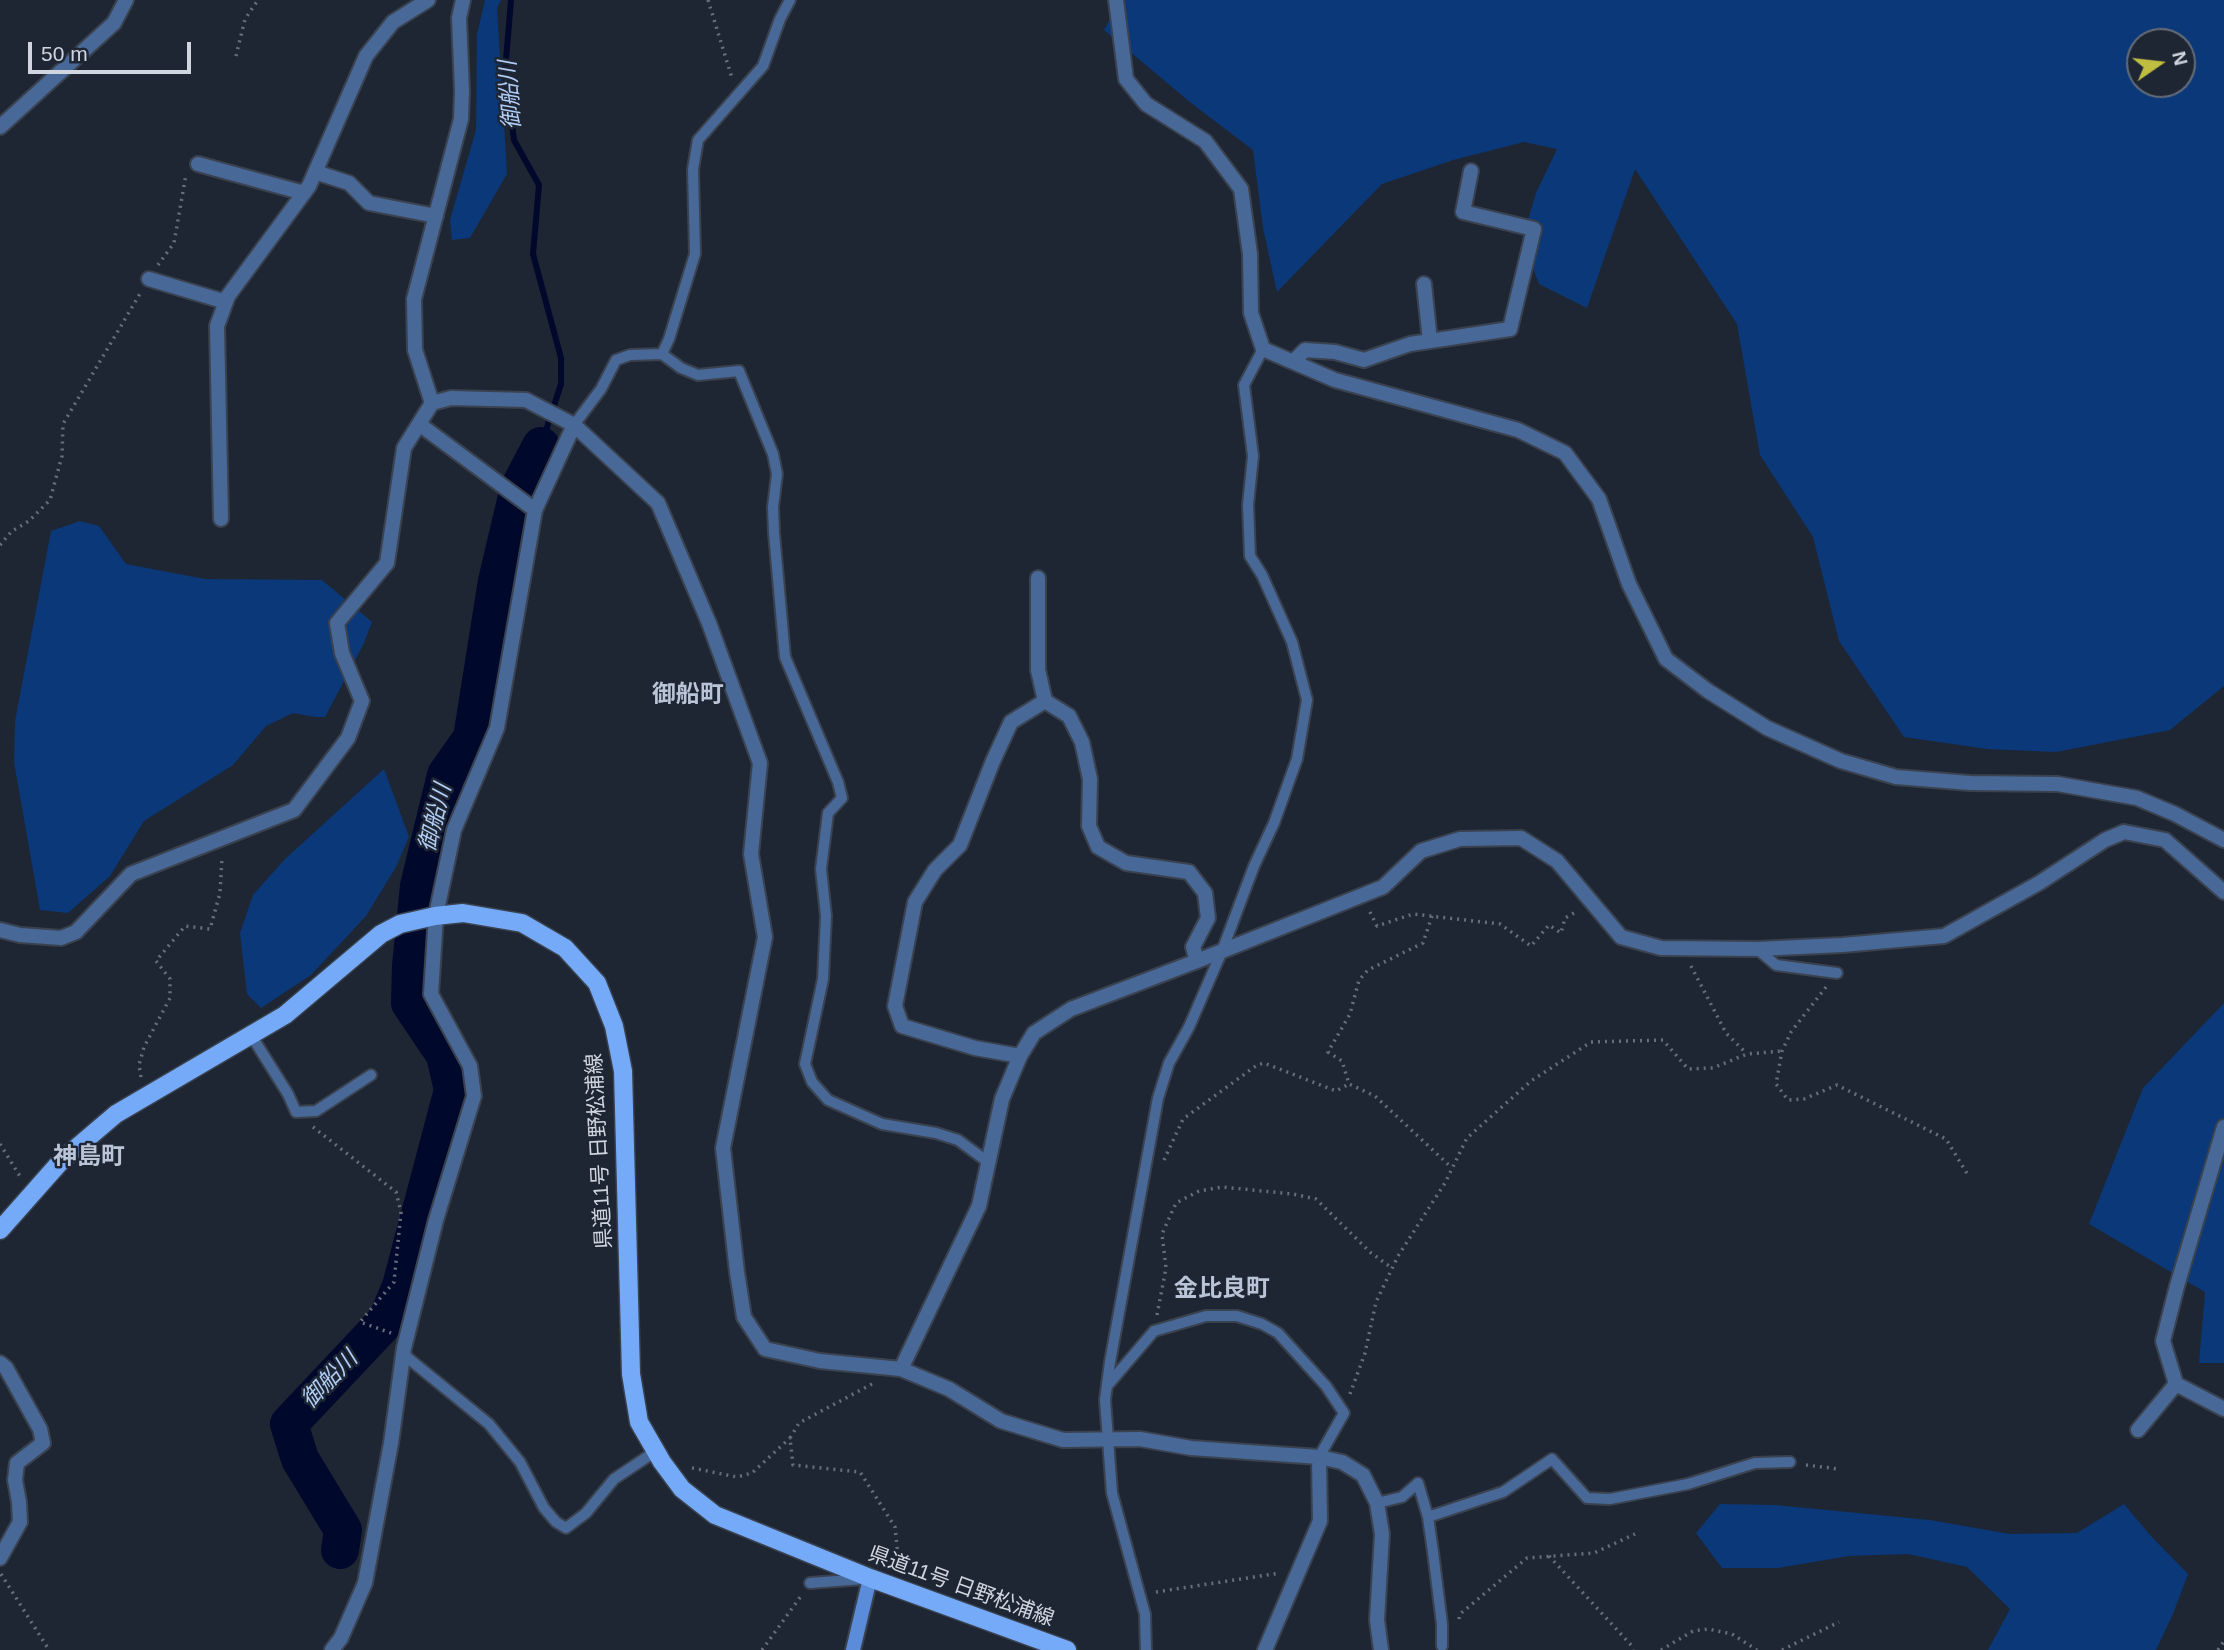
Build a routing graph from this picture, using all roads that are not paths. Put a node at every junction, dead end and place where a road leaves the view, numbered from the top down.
1 (126, 0) edge
2 (428, 0) edge
3 (463, 0) edge
4 (790, 0) edge
5 (1116, 0) edge
6 (0, 127) edge
7 (198, 164) road end
8 (1471, 171) dead end
9 (316, 172) junction
10 (304, 193) junction
11 (436, 216) junction
12 (149, 279) road end
13 (1424, 284) dead end
14 (226, 302) junction
15 (1430, 341) junction
16 (1263, 349) junction
17 (662, 354) junction
18 (1293, 362) junction
19 (432, 402) junction
20 (419, 424) junction
21 (574, 425) junction
22 (535, 510) junction
23 (221, 519) dead end
24 (1038, 578) dead end
25 (1045, 701) junction
26 (2224, 840) edge
27 (2224, 892) edge
28 (436, 916) junction
29 (0, 930) edge
30 (1757, 949) junction
31 (1222, 951) junction
32 (1197, 961) junction
33 (1837, 973) road end
34 (251, 1035) junction
35 (1020, 1056) junction
36 (371, 1075) dead end
37 (2224, 1127) edge
38 (988, 1162) junction
39 (0, 1230) edge
40 (403, 1354) junction
41 (0, 1363) edge
42 (901, 1369) junction
43 (2176, 1384) junction
44 (1107, 1386) junction
45 (2224, 1409) edge
46 (2138, 1430) dead end
47 (1107, 1440) junction
48 (659, 1457) junction
49 (1319, 1457) junction
50 (1790, 1462) road end
51 (1377, 1503) junction
52 (1427, 1517) junction
53 (0, 1558) edge
54 (870, 1578) junction
55 (810, 1583) road end
56 (1442, 1646) road end
57 (332, 1650) edge
58 (853, 1650) edge
59 (1067, 1650) edge
60 (1146, 1650) edge
61 (1265, 1650) edge
62 (1381, 1650) edge

1 - 6 street
2 - 9 street
3 - 11 street
4 - 17 lane
5 - 16 street
7 - 10 street
8 - 15 street
9 - 10 street
9 - 11 street
10 - 14 street
11 - 19 street
12 - 14 street
13 - 15 street
14 - 23 street
15 - 18 street
16 - 18 street
16 - 31 lane
17 - 21 lane
17 - 38 lane
18 - 26 street
19 - 20 street
19 - 21 street
20 - 22 street
20 - 29 street
21 - 22 street
21 - 42 street
22 - 28 street
24 - 25 street
25 - 32 street
25 - 35 street
27 - 30 street
28 - 34 main road, 県道11号 日野松浦線
28 - 40 street
28 - 48 main road, 県道11号 日野松浦線
30 - 31 street
30 - 33 lane
31 - 32 street
31 - 44 lane
32 - 35 street
34 - 36 lane
34 - 39 main road, 県道11号 日野松浦線
35 - 38 street
37 - 43 street
38 - 42 street
40 - 48 lane
40 - 57 street
41 - 53 street
42 - 47 street
43 - 45 street
43 - 46 street
44 - 47 lane
44 - 49 lane
47 - 49 street
47 - 60 lane
48 - 54 main road, 県道11号 日野松浦線
49 - 51 street
49 - 61 street
50 - 52 lane
51 - 52 lane
51 - 62 street
52 - 56 lane
54 - 55 lane
54 - 58 street
54 - 59 main road, 県道11号 日野松浦線

